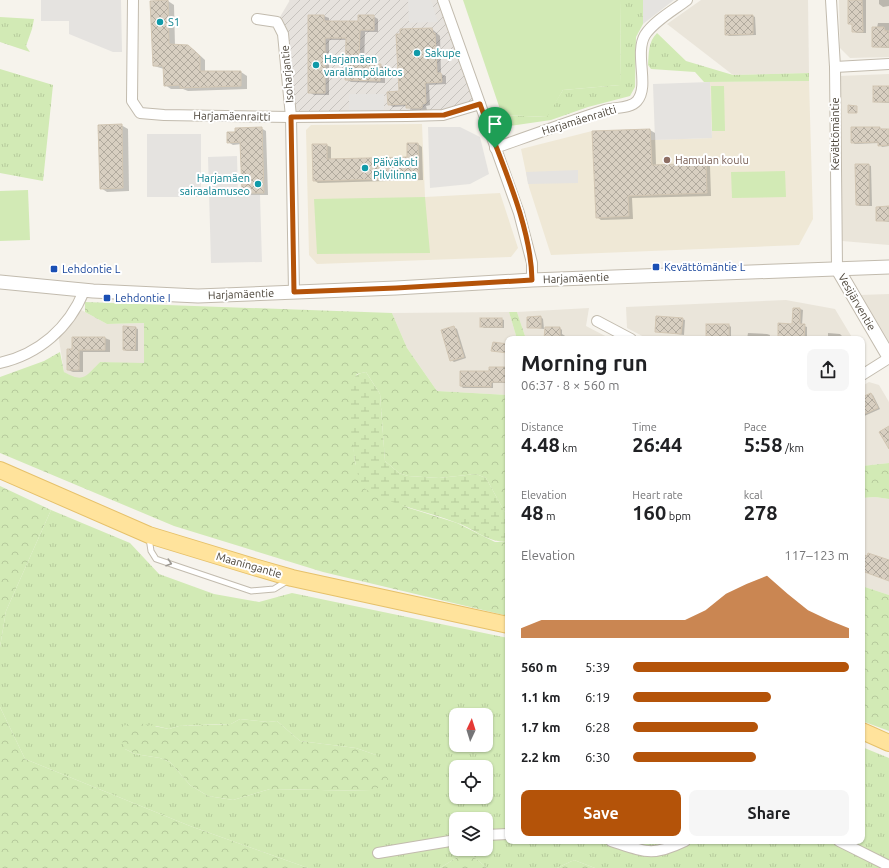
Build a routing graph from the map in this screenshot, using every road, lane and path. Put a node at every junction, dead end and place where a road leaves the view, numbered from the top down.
1 (133, 0) edge
2 (443, 0) edge
3 (688, 0) edge
4 (831, 0) edge
5 (257, 19) dead end
6 (889, 64) edge
7 (835, 67) junction
8 (480, 104) junction
9 (291, 117) junction
10 (495, 148) junction
11 (889, 267) edge
12 (837, 268) junction
13 (532, 280) junction
14 (0, 282) edge
15 (84, 291) junction
16 (294, 292) junction
17 (597, 321) dead end
18 (625, 336) edge
19 (889, 358) edge
20 (0, 363) edge
21 (865, 373) edge
22 (0, 470) edge
23 (149, 535) junction
24 (292, 578) junction
25 (505, 624) edge
26 (865, 732) edge
27 (889, 743) edge
28 (505, 834) edge
29 (493, 835) edge
30 (449, 841) edge
31 (623, 844) edge
32 (679, 844) edge
33 (845, 844) edge
34 (378, 853) dead end
35 (889, 866) edge

1 - 9 street, Harjamäenraitti
2 - 8 street
3 - 10 street, Harjamäenraitti
4 - 7 street, Kevättömäntie
5 - 9 street, Isoharjantie
6 - 7 street
7 - 12 street, Kevättömäntie
8 - 9 street, Harjamäenraitti
8 - 10 street
9 - 16 street, Isoharjantie
10 - 13 street
11 - 12 street, Harjamäentie
12 - 13 street, Harjamäentie
12 - 19 street, Vesijärventie
13 - 16 street, Harjamäentie
14 - 15 street, Harjamäentie
15 - 16 street, Harjamäentie
15 - 20 street
17 - 18 street
19 - 21 street
22 - 23 main road, Maaningantie
23 - 24 main road, Maaningantie
23 -> 24 lane
24 - 25 main road, Maaningantie
26 - 27 main road
28 - 29 street
30 - 34 street
31 - 32 street
33 - 35 street

